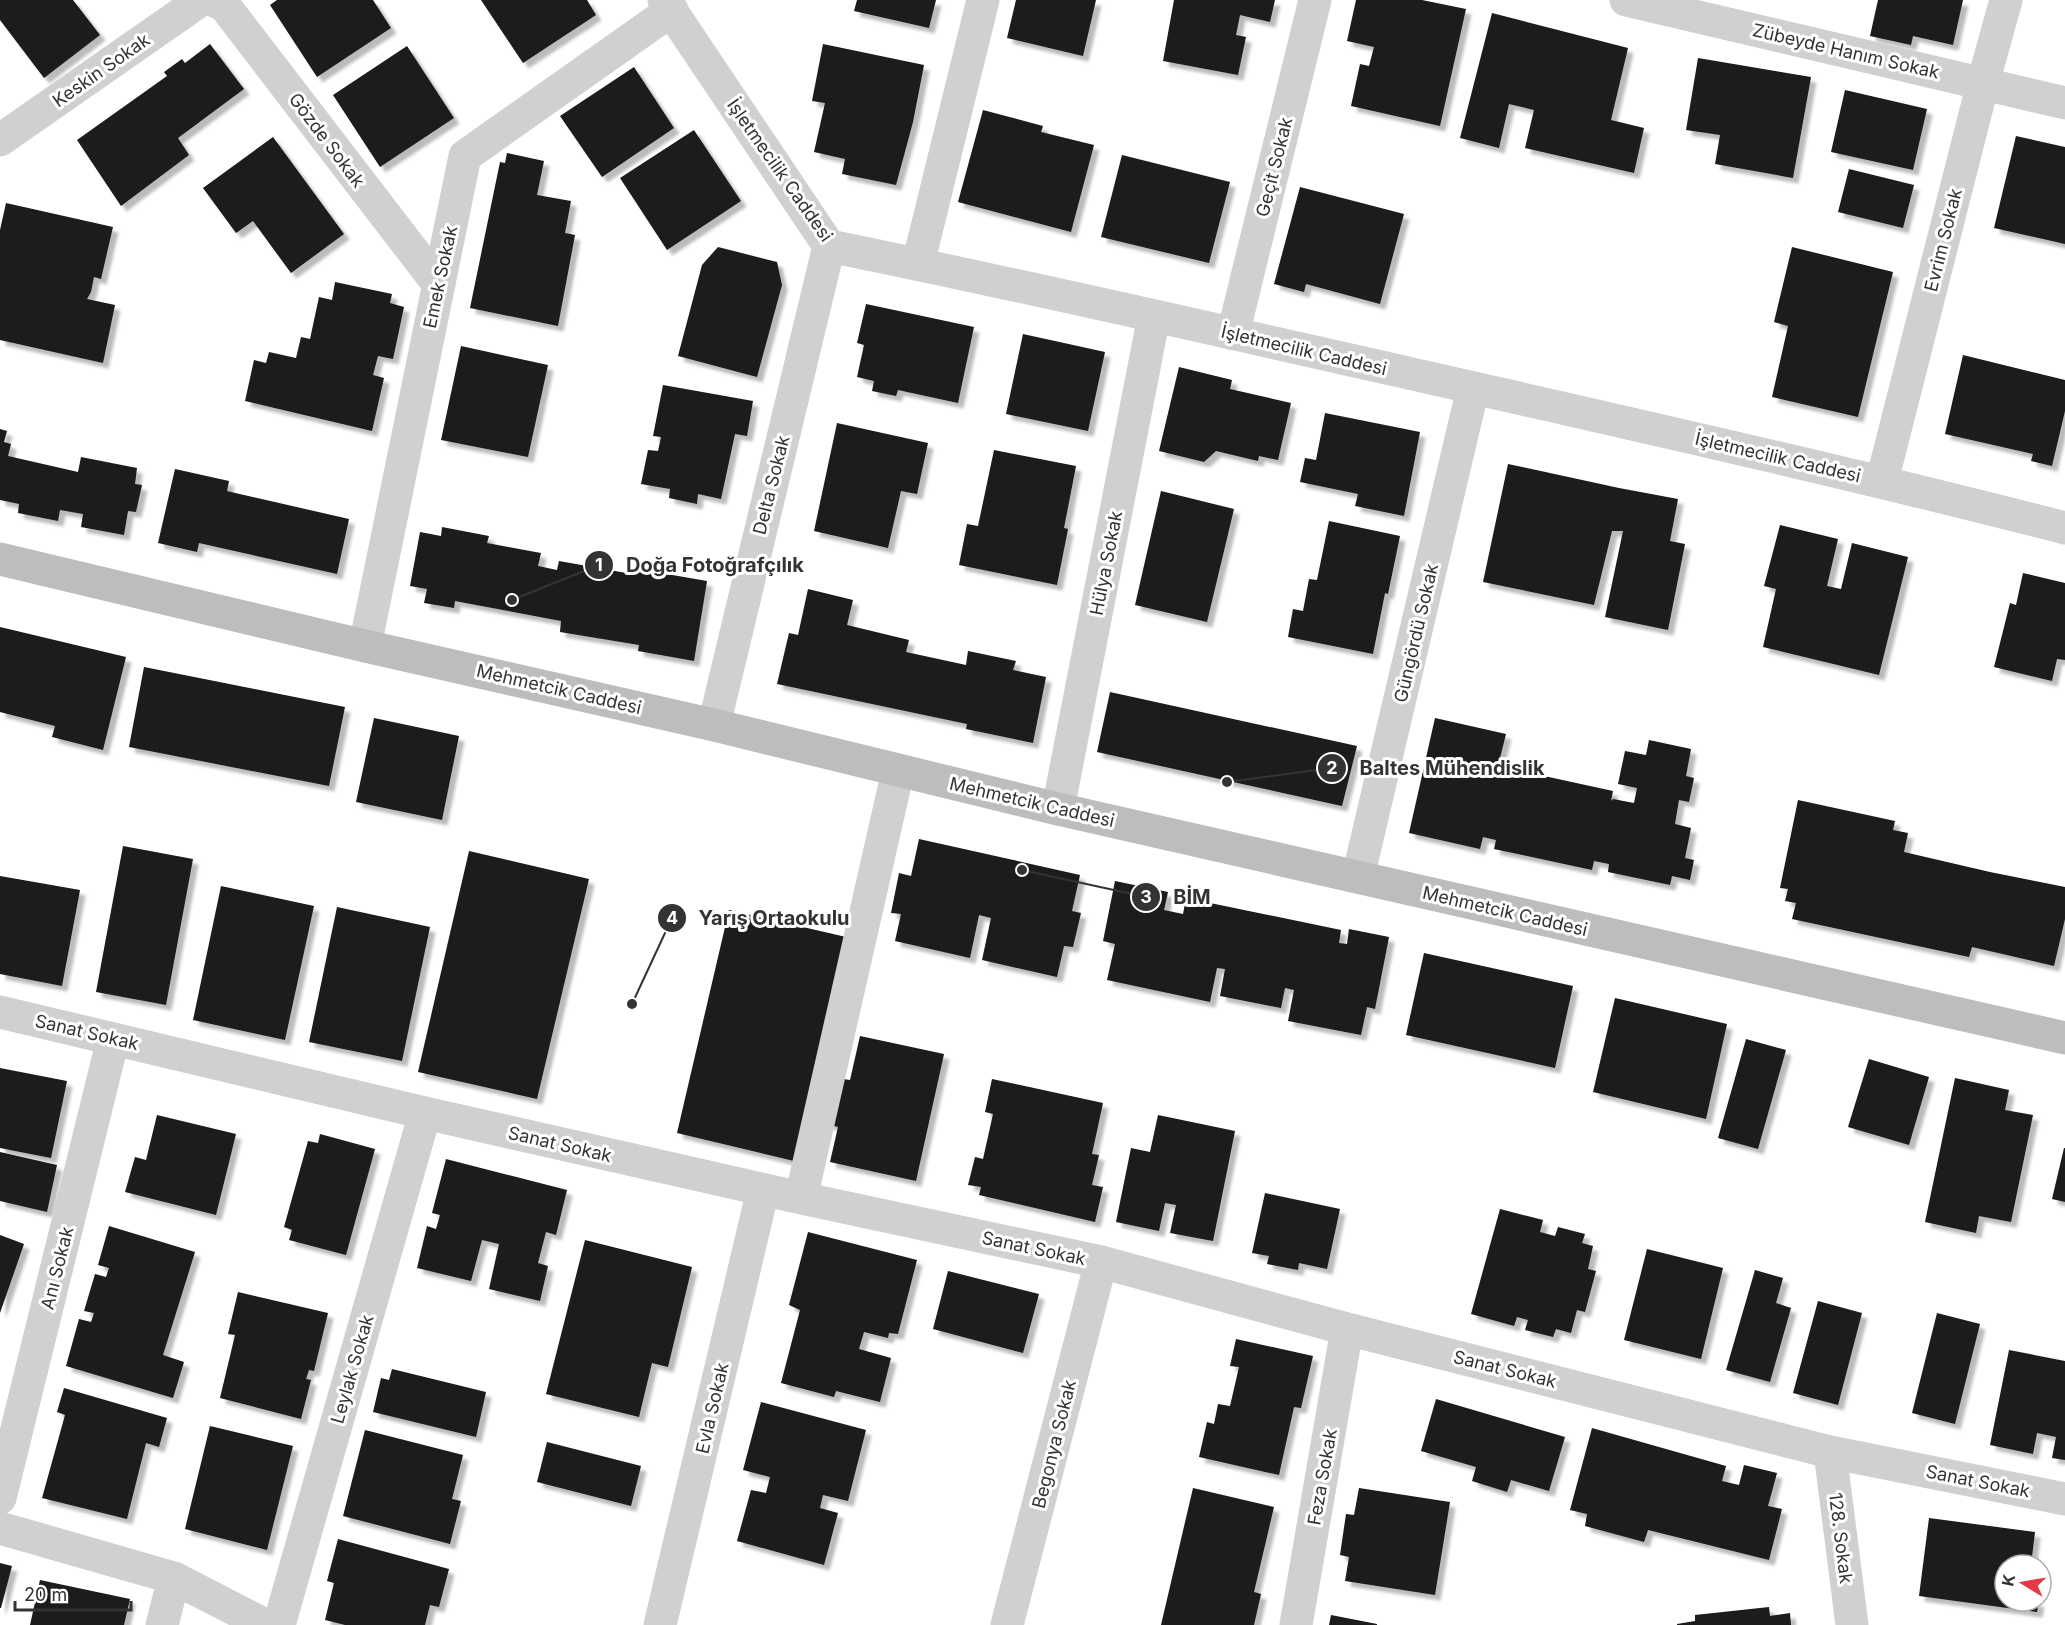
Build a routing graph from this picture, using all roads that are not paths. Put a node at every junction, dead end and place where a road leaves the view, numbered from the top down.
1 (201, 0) edge
2 (212, 0) edge
3 (983, 0) edge
4 (1315, 0) edge
5 (1626, 0) edge
6 (2006, 0) edge
7 (668, 5) edge
8 (1983, 83) junction
9 (2065, 103) edge
10 (0, 140) edge
11 (829, 246) junction
12 (918, 264) junction
13 (439, 285) junction
14 (1154, 316) junction
15 (1233, 334) junction
16 (1473, 388) junction
17 (1882, 481) junction
18 (2065, 528) edge
19 (0, 559) edge
20 (365, 646) junction
21 (714, 724) junction
22 (898, 771) junction
23 (1058, 809) junction
24 (1358, 877) junction
25 (0, 1012) edge
26 (2065, 1038) edge
27 (113, 1039) junction
28 (425, 1113) junction
29 (763, 1190) junction
30 (801, 1198) junction
31 (1101, 1262) junction
32 (1347, 1329) junction
33 (1830, 1452) junction
34 (0, 1498) edge
35 (2065, 1499) edge
36 (0, 1528) edge
37 (174, 1578) junction
38 (162, 1625) edge
39 (265, 1625) edge
40 (279, 1625) edge
41 (660, 1625) edge
42 (1007, 1625) edge
43 (1296, 1625) edge
44 (1852, 1625) edge

1 - 10 street, Keskin Sokak
2 - 13 street, Gözde Sokak
3 - 12 street
4 - 15 street, Geçit Sokak
5 - 8 street, Zübeyde Hanım Sokak
6 - 8 street, Evrim Sokak
7 - 11 street, İşletmecilik Caddesi
7 - 13 street, Emek Sokak
8 - 9 street, Zübeyde Hanım Sokak
8 - 17 street, Evrim Sokak
11 - 12 street, İşletmecilik Caddesi
11 - 21 street, Delta Sokak
12 - 14 street, İşletmecilik Caddesi
13 - 20 street, Emek Sokak
14 - 15 street, İşletmecilik Caddesi
14 - 23 street, Hülya Sokak
15 - 16 street, İşletmecilik Caddesi
16 - 17 street, İşletmecilik Caddesi
16 - 24 street, Güngördü Sokak
17 - 18 street, İşletmecilik Caddesi
19 - 20 main road, Mehmetcik Caddesi
20 - 21 main road, Mehmetcik Caddesi
21 - 22 main road, Mehmetcik Caddesi
22 - 23 main road, Mehmetcik Caddesi
22 - 30 street
23 - 24 main road, Mehmetcik Caddesi
24 - 26 main road, Mehmetcik Caddesi
25 - 27 street, Sanat Sokak
27 - 28 street, Sanat Sokak
27 - 34 street, Anı Sokak
28 - 29 street, Sanat Sokak
28 - 40 street, Leylak Sokak
29 - 30 street, Sanat Sokak
29 - 41 street, Evla Sokak
30 - 31 street, Sanat Sokak
31 - 32 street, Sanat Sokak
31 - 42 street, Begonya Sokak
32 - 33 street, Sanat Sokak
32 - 43 street, Feza Sokak
33 - 35 street, Sanat Sokak
33 - 44 street, 128. Sokak
36 - 37 street
37 - 38 street
37 - 39 street

